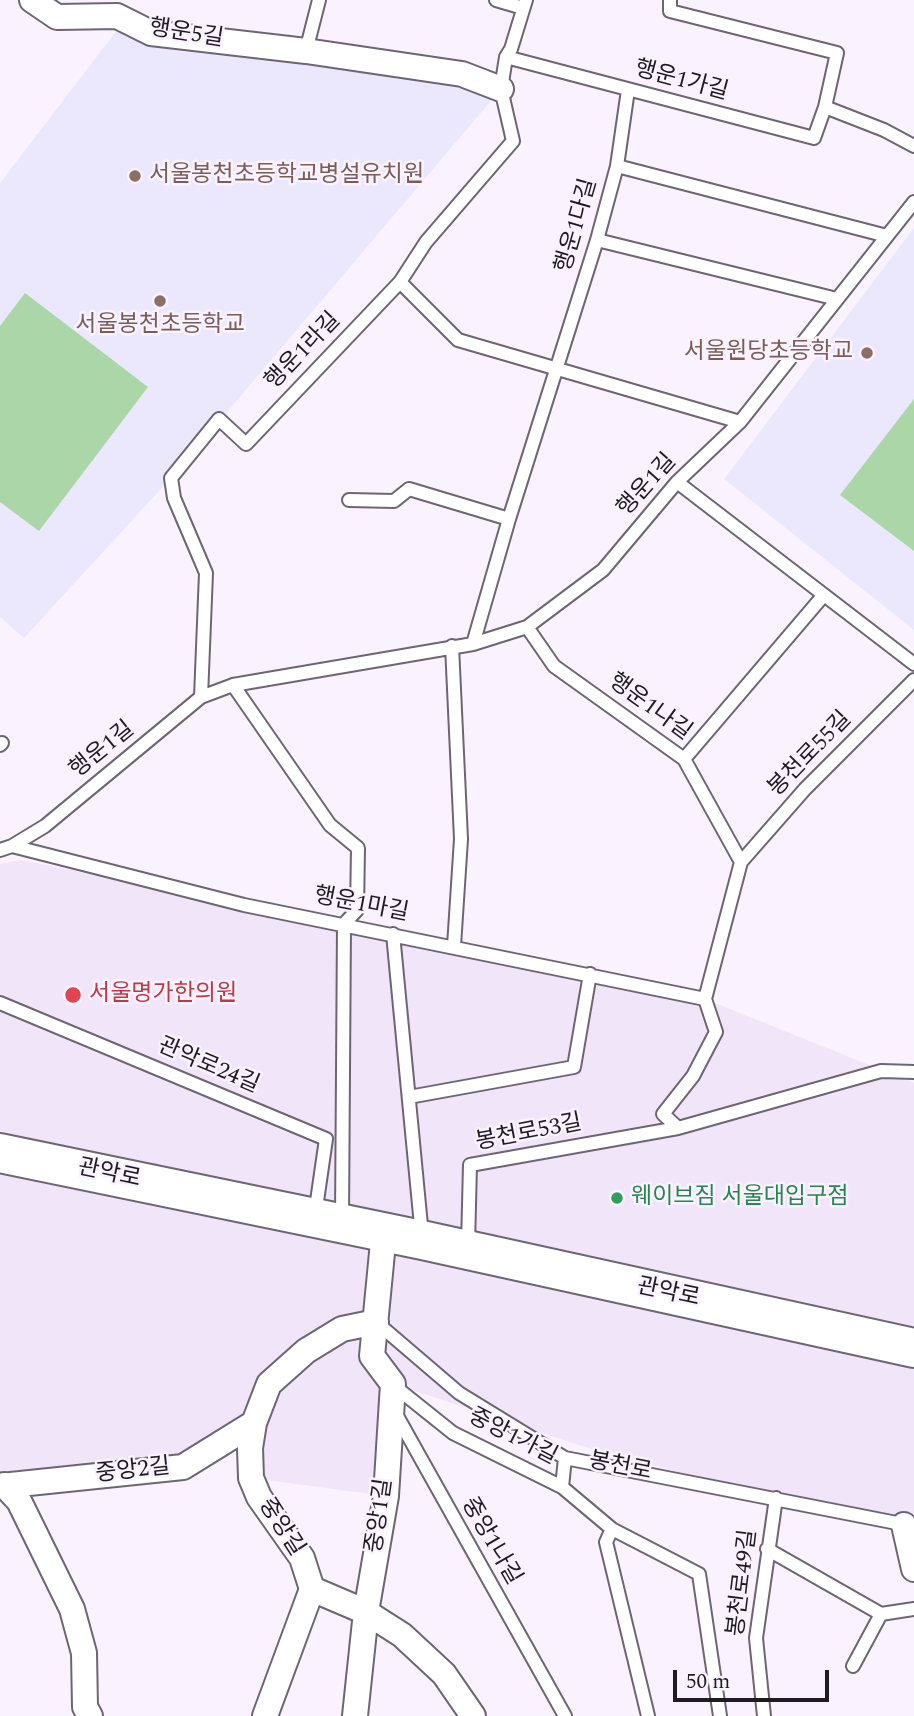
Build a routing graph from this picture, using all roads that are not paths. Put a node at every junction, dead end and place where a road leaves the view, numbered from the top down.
1 (319, 0) edge
2 (496, 0) edge
3 (670, 0) edge
4 (525, 4) edge
5 (45, 5) edge
6 (306, 51) junction
7 (506, 57) junction
8 (501, 89) junction
9 (628, 90) junction
10 (825, 107) junction
11 (914, 146) edge
12 (617, 166) junction
13 (914, 202) edge
14 (887, 236) junction
15 (597, 240) junction
16 (400, 282) junction
17 (837, 299) junction
18 (555, 370) junction
19 (740, 422) junction
20 (677, 482) junction
21 (349, 499) dead end
22 (509, 519) junction
23 (823, 596) junction
24 (527, 627) junction
25 (473, 644) junction
26 (452, 646) junction
27 (914, 664) edge
28 (914, 680) edge
29 (233, 685) junction
30 (201, 697) junction
31 (684, 759) junction
32 (6, 848) edge
33 (741, 862) junction
34 (344, 924) junction
35 (393, 934) junction
36 (454, 946) junction
37 (590, 974) junction
38 (705, 999) junction
39 (0, 1003) edge
40 (914, 1072) edge
41 (408, 1097) junction
42 (678, 1128) junction
43 (0, 1153) edge
44 (328, 1220) junction
45 (384, 1232) junction
46 (422, 1240) junction
47 (468, 1250) junction
48 (376, 1322) junction
49 (914, 1348) edge
50 (393, 1384) junction
51 (254, 1423) junction
52 (565, 1458) junction
53 (2, 1486) edge
54 (562, 1488) junction
55 (776, 1497) junction
56 (909, 1525) edge
57 (612, 1529) junction
58 (767, 1549) junction
59 (914, 1569) edge
60 (312, 1589) junction
61 (914, 1609) edge
62 (366, 1612) junction
63 (881, 1614) junction
64 (853, 1666) dead end
65 (90, 1716) edge
66 (265, 1716) edge
67 (355, 1716) edge
68 (474, 1716) edge
69 (565, 1716) edge
70 (648, 1716) edge
71 (720, 1716) edge
72 (764, 1716) edge

1 - 6 lane
2 - 4 lane
3 - 10 lane, 행운1가길
4 - 7 lane, 행운1라길
5 - 6 street, 행운5길
6 - 8 street, 행운5길
7 - 8 lane, 행운1라길
7 - 9 lane, 행운1가길
8 - 16 lane, 행운1라길
9 - 10 lane, 행운1가길
9 - 12 lane, 행운1다길
10 - 11 lane
12 - 14 lane
12 - 15 lane, 행운1다길
13 - 14 lane, 행운1길
14 - 17 lane, 행운1길
15 - 17 lane
15 - 18 lane, 행운1다길
16 - 18 lane
16 - 30 lane, 행운1라길
17 - 19 lane, 행운1길
18 - 19 lane
18 - 22 lane, 행운1다길
19 - 20 lane, 행운1길
20 - 23 lane
20 - 24 lane, 행운1길
21 - 22 lane
22 - 25 lane, 행운1다길
23 - 27 lane
23 - 31 lane
24 - 25 lane, 행운1길
24 - 31 lane, 행운1나길
25 - 26 lane, 행운1길
26 - 29 lane, 행운1길
26 - 36 lane
28 - 33 lane, 봉천로55길
29 - 30 lane, 행운1길
29 - 34 lane
30 - 32 lane, 행운1길
31 - 33 lane, 행운1나길
32 - 34 lane, 행운1마길
33 - 38 lane
34 - 35 lane, 행운1마길
34 - 44 lane
35 - 36 lane, 행운1마길
35 - 41 lane
36 - 37 lane, 행운1마길
37 - 38 lane, 행운1마길
37 - 41 lane
38 - 42 lane
39 - 44 lane, 관악로24길
40 - 42 lane, 봉천로53길
41 - 46 lane
42 - 47 lane, 봉천로53길
43 - 44 main road, 관악로
44 - 45 main road, 관악로
45 - 46 main road, 관악로
45 - 48 street
46 - 47 main road, 관악로
47 - 49 main road, 관악로
48 - 50 street
48 - 51 street, 중앙길
48 - 52 lane, 봉천로
50 - 54 lane, 중앙1가길
50 - 62 street, 중앙1길
50 - 69 lane, 중앙1나길
51 - 53 street, 중앙2길
51 - 60 street, 중앙길
52 - 54 lane
52 - 55 lane, 봉천로
53 - 65 street
54 - 57 lane, 중앙1가길
55 - 56 lane, 봉천로
55 - 58 lane, 봉천로49길
56 - 59 street, 봉천로
57 - 70 lane
57 - 71 lane, 중앙1가길
58 - 63 lane
58 - 72 lane, 봉천로49길
60 - 62 street
60 - 66 street
61 - 63 lane
62 - 67 street, 중앙1길
62 - 68 street
63 - 64 lane

